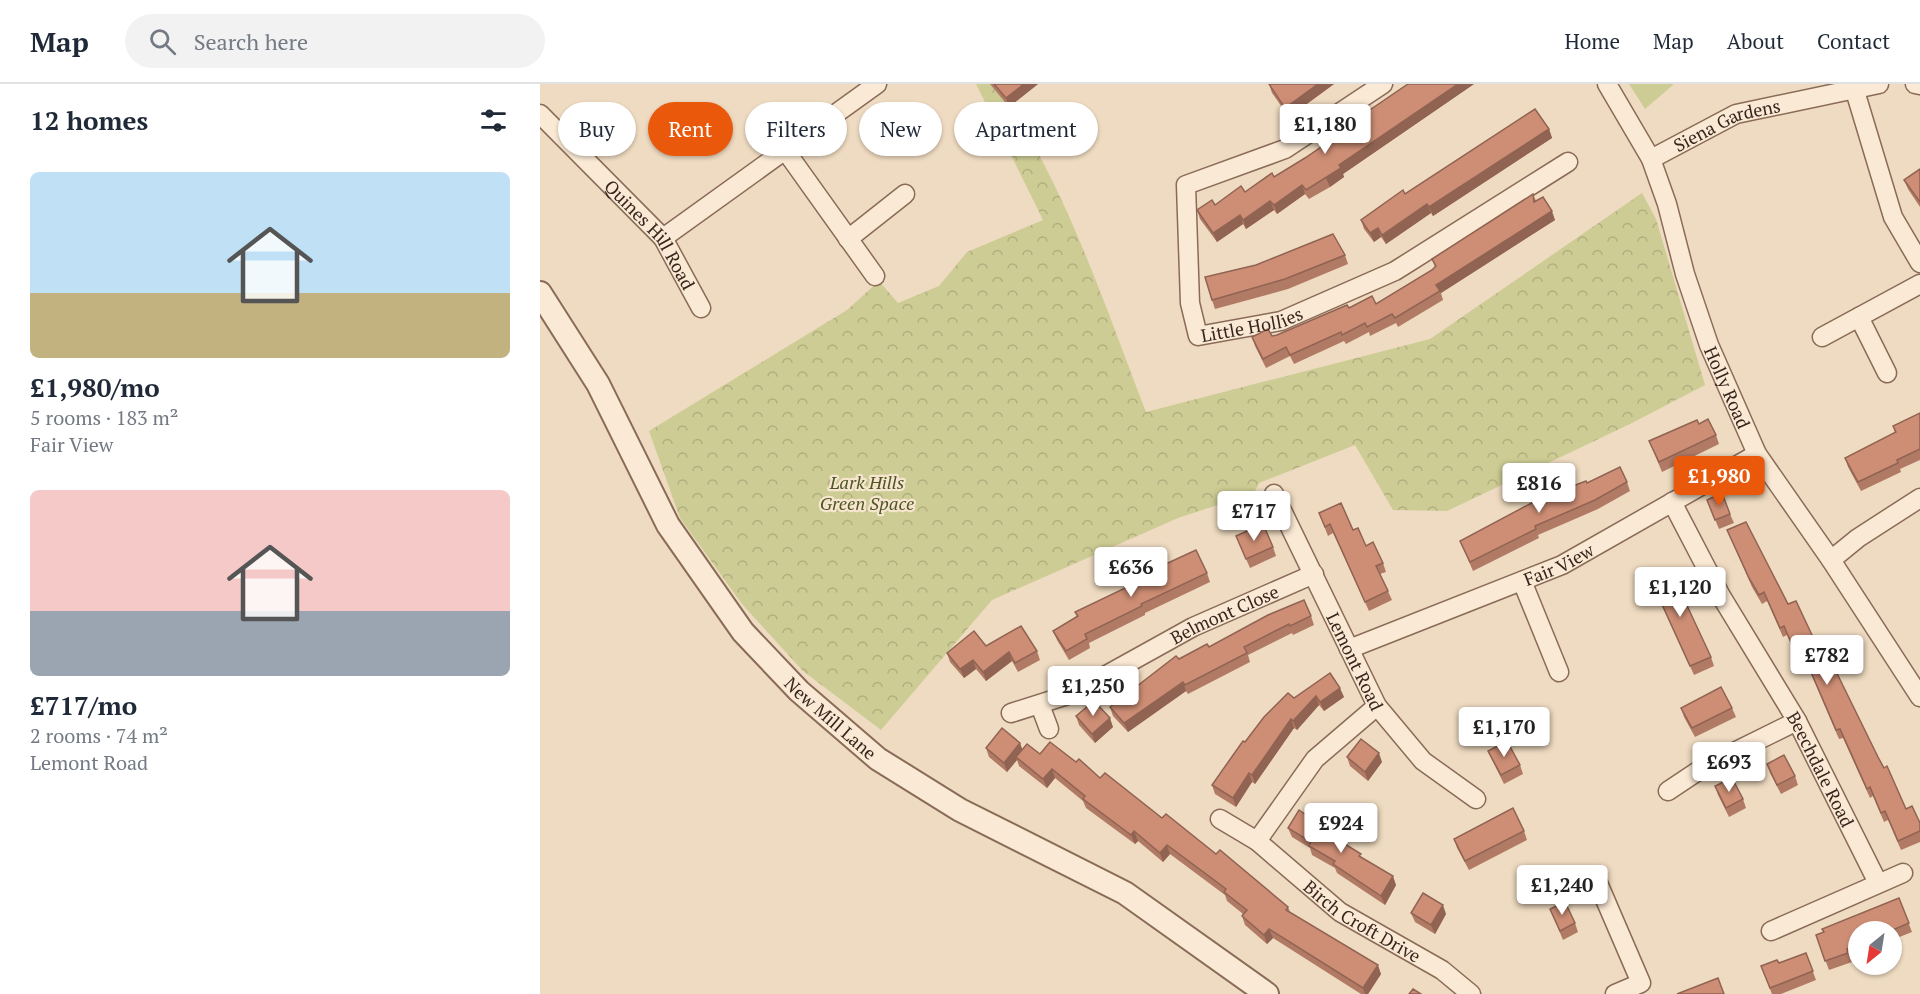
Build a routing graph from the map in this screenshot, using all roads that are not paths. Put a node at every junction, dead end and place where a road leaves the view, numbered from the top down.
1 (877, 84) edge
2 (1383, 84) edge
3 (1606, 84) edge
4 (1879, 84) edge
5 (1915, 84) edge
6 (1920, 85) edge
7 (1806, 91) edge
8 (1855, 91) junction
9 (847, 106) edge
10 (540, 114) edge
11 (777, 156) edge
12 (789, 156) edge
13 (1651, 159) junction
14 (1568, 162) dead end
15 (905, 194) dead end
16 (663, 238) junction
17 (848, 239) junction
18 (1920, 263) edge
19 (875, 276) dead end
20 (1920, 284) edge
21 (540, 293) edge
22 (701, 308) dead end
23 (1859, 317) junction
24 (1822, 337) dead end
25 (1887, 373) dead end
26 (1757, 454) junction
27 (1274, 494) dead end
28 (1920, 498) edge
29 (1672, 502) junction
30 (1831, 560) junction
31 (1314, 574) junction
32 (1522, 581) junction
33 (1349, 649) junction
34 (1558, 672) dead end
35 (1920, 697) edge
36 (1040, 705) junction
37 (1377, 706) junction
38 (1011, 713) dead end
39 (1797, 721) junction
40 (1049, 729) dead end
41 (1668, 791) dead end
42 (1476, 799) dead end
43 (1220, 819) dead end
44 (1257, 841) junction
45 (1903, 873) dead end
46 (1598, 883) dead end
47 (1878, 883) junction
48 (1771, 931) dead end
49 (1267, 994) edge
50 (1471, 994) edge
51 (1614, 994) edge

1 - 9 street
2 - 14 street, Little Hollies
3 - 13 street, Holly Road
4 - 8 street, Siena Gardens
5 - 6 street
7 - 8 street, Siena Gardens
7 - 13 street, Siena Gardens
8 - 18 street
10 - 16 street, Quines Hill Road
11 - 16 street
12 - 17 street
13 - 26 street, Holly Road
15 - 17 street
16 - 22 street, Quines Hill Road
17 - 19 street
20 - 23 street
21 - 49 street, New Mill Lane
23 - 24 street
23 - 25 street
26 - 29 street, Fair View
26 - 30 street, Holly Road
27 - 31 street, Lemont Road
28 - 30 street
29 - 32 street, Fair View
29 - 39 street, Beechdale Road
30 - 35 street, Holly Road
31 - 33 street, Lemont Road
31 - 36 street, Belmont Close
32 - 33 street, Fair View
32 - 34 street
33 - 37 street, Lemont Road
36 - 38 street, Belmont Close
36 - 40 street
37 - 42 street, Lemont Road
37 - 44 street
39 - 41 street
39 - 47 street, Beechdale Road
43 - 44 street, Birch Croft Drive
44 - 50 street, Birch Croft Drive
45 - 47 street
46 - 51 street
47 - 48 street

